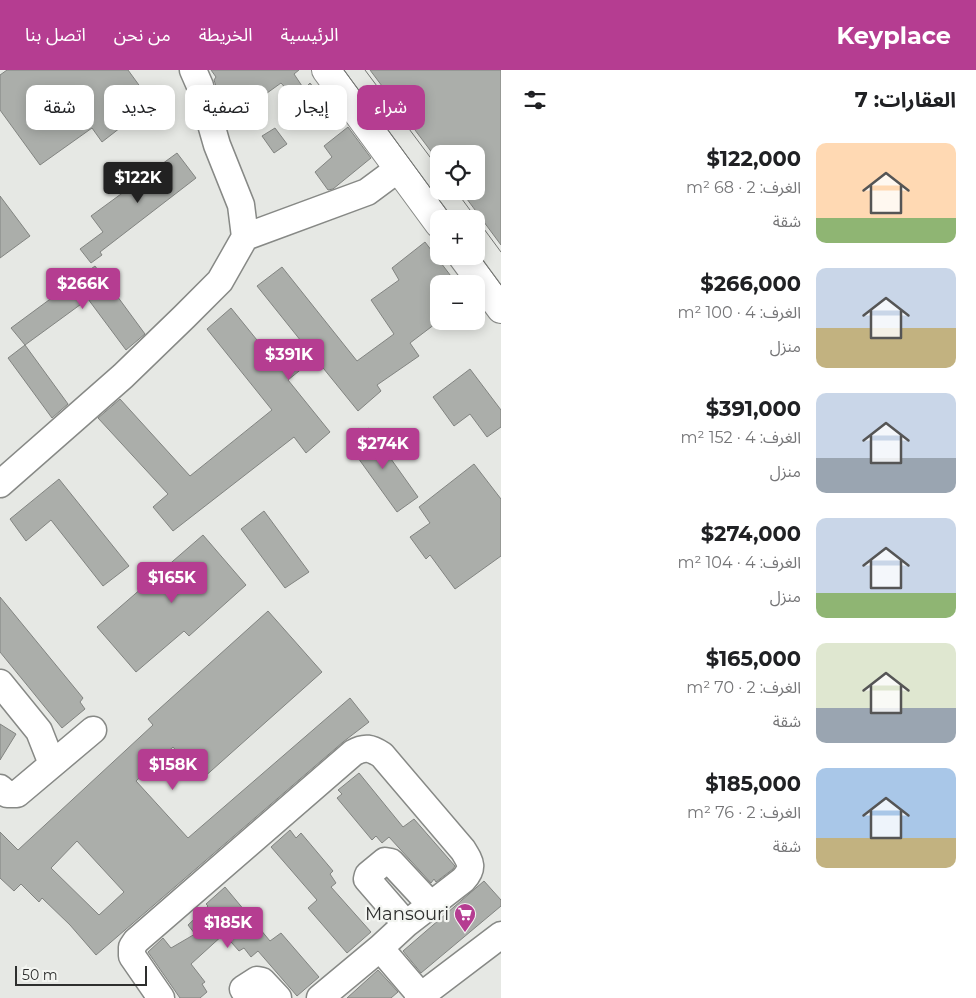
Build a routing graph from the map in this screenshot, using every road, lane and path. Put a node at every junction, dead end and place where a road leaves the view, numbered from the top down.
1 (193, 70) edge
2 (326, 70) edge
3 (398, 169) junction
4 (430, 212) edge
5 (244, 237) junction
6 (469, 265) edge
7 (501, 309) edge
8 (0, 484) edge
9 (0, 683) edge
10 (93, 730) dead end
11 (52, 764) junction
12 (0, 788) edge
13 (431, 905) junction
14 (406, 924) junction
15 (501, 935) edge
16 (380, 948) junction
17 (419, 997) edge
18 (161, 998) edge
19 (249, 998) edge
20 (278, 998) edge
21 (320, 998) edge

1 - 5 street
2 - 3 main road
3 - 4 main road
3 - 5 street
5 - 8 street
6 - 7 main road
9 - 11 street
10 - 11 street
11 - 12 street
13 - 14 street
13 - 14 street
13 - 18 street
14 - 16 street
15 - 17 street
16 - 17 street
16 - 21 street
19 - 20 street

